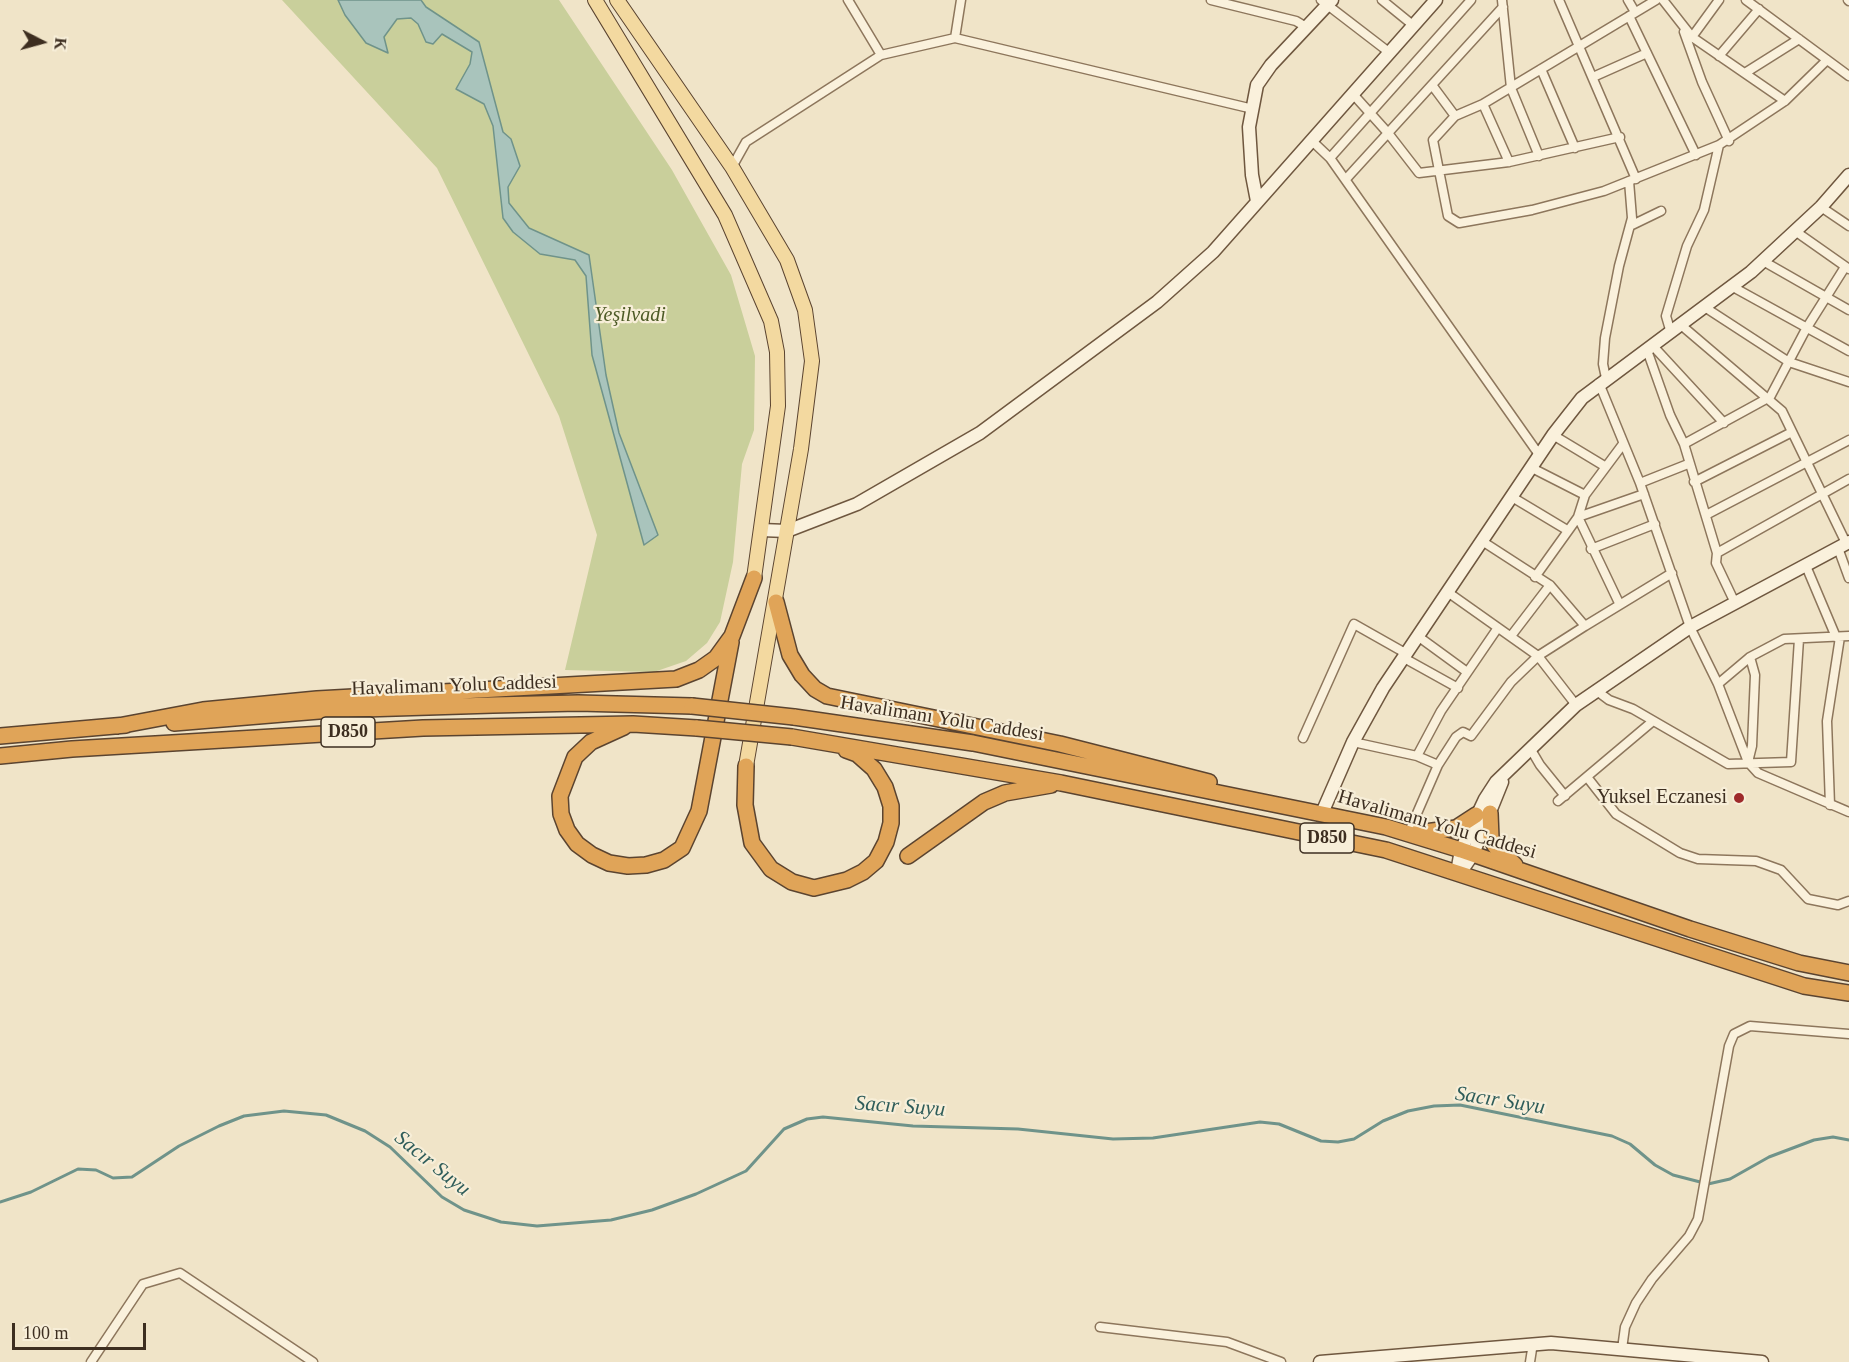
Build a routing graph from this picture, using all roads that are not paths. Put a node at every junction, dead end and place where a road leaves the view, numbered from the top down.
1 (595, 0) edge
2 (617, 0) edge
3 (848, 0) edge
4 (962, 0) edge
5 (1211, 0) edge
6 (1383, 0) edge
7 (1471, 0) edge
8 (1559, 0) edge
9 (1628, 0) edge
10 (1656, 0) edge
11 (1663, 0) edge
12 (1719, 0) edge
13 (1746, 0) edge
14 (1434, 1) edge
15 (1326, 2) edge
16 (1503, 3) edge
17 (1636, 9) edge
18 (1759, 9) junction
19 (1414, 26) junction
20 (1306, 27) junction
21 (1683, 29) junction
22 (1692, 37) junction
23 (955, 38) junction
24 (1799, 39) junction
25 (1580, 47) junction
26 (1390, 53) junction
27 (1647, 53) junction
28 (881, 55) junction
29 (1719, 56) junction
30 (1827, 60) junction
31 (1541, 69) junction
32 (1745, 74) junction
33 (1849, 76) edge
34 (1593, 77) junction
35 (1432, 85) junction
36 (1511, 88) junction
37 (1352, 93) junction
38 (1785, 101) junction
39 (1483, 104) junction
40 (1252, 109) junction
41 (1371, 114) junction
42 (1455, 116) junction
43 (1388, 133) junction
44 (1620, 137) junction
45 (1311, 140) junction
46 (1729, 141) junction
47 (1719, 145) junction
48 (1575, 148) junction
49 (1696, 155) junction
50 (1539, 156) junction
51 (1330, 158) junction
52 (1509, 162) junction
53 (732, 167) junction
54 (1440, 170) junction
55 (1346, 179) junction
56 (1632, 180) junction
57 (1847, 181) edge
58 (1257, 201) junction
59 (1821, 207) junction
60 (1661, 211) dead end
61 (1630, 226) junction
62 (1849, 226) edge
63 (1795, 231) junction
64 (1763, 261) junction
65 (1847, 268) edge
66 (1733, 287) junction
67 (1827, 298) junction
68 (1706, 308) junction
69 (1849, 310) edge
70 (1681, 325) junction
71 (1806, 329) junction
72 (1671, 333) junction
73 (1650, 348) junction
74 (1849, 351) edge
75 (1789, 362) junction
76 (1603, 381) junction
77 (1849, 382) edge
78 (1768, 398) junction
79 (1724, 423) junction
80 (1792, 432) junction
81 (1553, 435) junction
82 (1849, 440) edge
83 (1623, 444) junction
84 (1684, 444) junction
85 (1540, 456) junction
86 (1807, 463) junction
87 (1689, 464) junction
88 (1606, 467) junction
89 (1532, 468) junction
90 (1849, 479) edge
91 (1694, 482) junction
92 (1640, 483) junction
93 (1644, 494) junction
94 (1585, 495) junction
95 (1823, 495) junction
96 (1512, 497) junction
97 (1706, 515) junction
98 (1578, 517) junction
99 (1655, 524) junction
100 (761, 530) junction
101 (1567, 530) junction
102 (787, 531) junction
103 (1482, 542) junction
104 (1844, 544) edge
105 (1591, 549) junction
106 (1717, 553) junction
107 (1806, 566) junction
108 (1672, 573) junction
109 (1535, 577) junction
110 (754, 578) joint
111 (1849, 578) edge
112 (1550, 585) junction
113 (1449, 593) junction
114 (776, 602) junction
115 (1619, 603) junction
116 (1735, 603) junction
117 (1585, 626) junction
118 (1690, 627) junction
119 (1497, 629) junction
120 (732, 636) junction
121 (1511, 636) junction
122 (1419, 637) junction
123 (1841, 637) edge
124 (1798, 639) junction
125 (1406, 656) junction
126 (1538, 656) junction
127 (1750, 657) junction
128 (1467, 672) junction
129 (1718, 684) junction
130 (1458, 688) junction
131 (1597, 691) junction
132 (1576, 705) junction
133 (1653, 721) junction
134 (633, 724) junction
135 (118, 726) junction
136 (0, 736) edge
137 (1303, 738) dead end
138 (826, 742) junction
139 (1353, 742) junction
140 (1530, 748) junction
141 (0, 756) edge
142 (1417, 756) junction
143 (1748, 762) junction
144 (1438, 765) junction
145 (746, 766) joint
146 (1587, 777) junction
147 (1061, 783) junction
148 (1264, 804) junction
149 (1830, 805) junction
150 (1849, 812) edge
151 (1322, 813) junction
152 (1483, 814) junction
153 (1408, 834) junction
154 (1467, 852) junction
155 (908, 856) dead end
156 (1522, 871) junction
157 (1458, 872) junction
158 (1849, 901) edge
159 (1849, 973) edge
160 (1849, 993) edge
161 (1849, 1034) edge
162 (1100, 1327) dead end
163 (1533, 1343) junction
164 (1622, 1349) junction
165 (1665, 1358) edge
166 (91, 1362) edge
167 (314, 1362) edge
168 (1281, 1362) edge
169 (1320, 1362) edge
170 (1530, 1362) edge
171 (1762, 1362) edge

1 - 100 main road
2 - 53 main road
3 - 28 street
4 - 23 street
5 - 20 street
6 - 19 street
7 - 41 street
8 - 25 street
9 - 17 street
10 - 17 street
11 - 21 street
12 - 22 street
13 - 18 street
14 - 19 street
15 - 20 street
15 - 26 street
16 - 35 street
16 - 36 street
17 - 25 street
17 - 27 street
18 - 24 street
18 - 29 street
19 - 26 street
20 - 40 street
21 - 22 street
21 - 46 street
22 - 29 street
23 - 28 street
23 - 40 street
24 - 30 street
24 - 32 street
25 - 31 street
25 - 34 street
26 - 37 street
27 - 34 street
27 - 49 street
28 - 53 street
29 - 32 street
30 - 33 street
30 - 38 street
31 - 36 street
31 - 48 street
32 - 38 street
34 - 44 street
35 - 42 street
35 - 43 street
36 - 39 street
36 - 50 street
37 - 41 street
37 - 45 street
38 - 46 street
39 - 42 street
39 - 52 street
40 - 58 street
41 - 43 street
41 - 51 street
42 - 54 street
43 - 54 street
43 - 55 street
44 - 48 street
44 - 56 street
45 - 51 street
45 - 58 street
46 - 47 street
47 - 49 street
47 - 72 street
48 - 50 street
49 - 56 street
50 - 52 street
51 - 55 street
52 - 54 street
53 - 102 main road
54 - 56 street
55 - 85 street
56 - 61 street
57 - 59 street
58 - 102 street
59 - 62 street
59 - 63 street
60 - 61 street
61 - 76 street
63 - 64 street
63 - 65 street
64 - 66 street
64 - 67 street
65 - 67 street
66 - 68 street
66 - 71 street
67 - 69 street
67 - 71 street
68 - 70 street
68 - 75 street
70 - 72 street
70 - 78 street
71 - 74 street
71 - 75 street
72 - 73 street
73 - 76 street
73 - 79 street
73 - 84 street
75 - 77 street
75 - 78 street
76 - 81 street
76 - 83 street
78 - 79 street
78 - 80 street
79 - 84 street
80 - 86 street
80 - 91 street
81 - 85 street
81 - 88 street
82 - 86 street
83 - 88 street
83 - 92 street
84 - 87 street
85 - 89 street
86 - 95 street
86 - 97 street
87 - 91 street
87 - 92 street
88 - 94 street
89 - 94 street
89 - 96 street
90 - 95 street
91 - 97 street
92 - 93 street
93 - 98 street
93 - 99 street
94 - 98 street
95 - 104 street
95 - 106 street
96 - 101 street
96 - 103 street
97 - 106 street
98 - 101 street
98 - 105 street
99 - 105 street
99 - 108 street
100 - 102 street
100 - 110 main road
101 - 109 street
102 - 114 main road
103 - 109 street
103 - 113 street
104 - 107 street
104 - 111 street
105 - 115 street
106 - 116 street
107 - 116 street
107 - 123 street
108 - 115 street
108 - 118 street
109 - 112 street
110 - 120 highway
112 - 117 street
112 - 121 street
113 - 119 street
113 - 122 street
114 - 145 main road
114 - 148 highway
115 - 117 street
116 - 118 street
117 - 126 street
118 - 129 street
118 - 131 street
119 - 121 street
119 - 128 street
120 - 134 highway
120 - 135 highway
121 - 126 street
122 - 125 street
122 - 128 street
123 - 124 street
123 - 149 street
124 - 127 street
124 - 143 street
125 - 130 street
125 - 137 street
125 - 139 street
126 - 132 street
126 - 144 street
127 - 129 street
127 - 143 street
128 - 130 street
129 - 143 street
130 - 142 street
131 - 132 street
131 - 133 street
132 - 140 street
133 - 143 street
133 - 146 street
134 - 138 highway, Havalimanı Yolu Caddesi / D850, bridge
134 - 141 highway, Havalimanı Yolu Caddesi / D850
135 - 136 highway, Havalimanı Yolu Caddesi / D850
135 - 148 highway, Havalimanı Yolu Caddesi / D850, bridge
138 - 145 highway
138 - 147 highway, Havalimanı Yolu Caddesi / D850
139 - 142 street
139 - 151 street
140 - 146 street
140 - 152 street
142 - 144 street
143 - 149 street
144 - 153 street
146 - 158 street
147 - 155 highway
147 - 157 highway, Havalimanı Yolu Caddesi / D850
148 - 151 highway, Havalimanı Yolu Caddesi / D850
149 - 150 street
151 - 153 highway, Havalimanı Yolu Caddesi / D850
152 - 153 highway
152 - 154 street
152 - 156 highway
153 - 154 highway, Havalimanı Yolu Caddesi / D850
154 - 156 highway, Havalimanı Yolu Caddesi / D850
154 - 157 street
156 - 159 highway, Havalimanı Yolu Caddesi / D850
157 - 160 highway, Havalimanı Yolu Caddesi / D850
161 - 164 street
162 - 168 street
163 - 164 street
163 - 169 street
163 - 170 street
164 - 165 street
165 - 171 street
166 - 167 street

